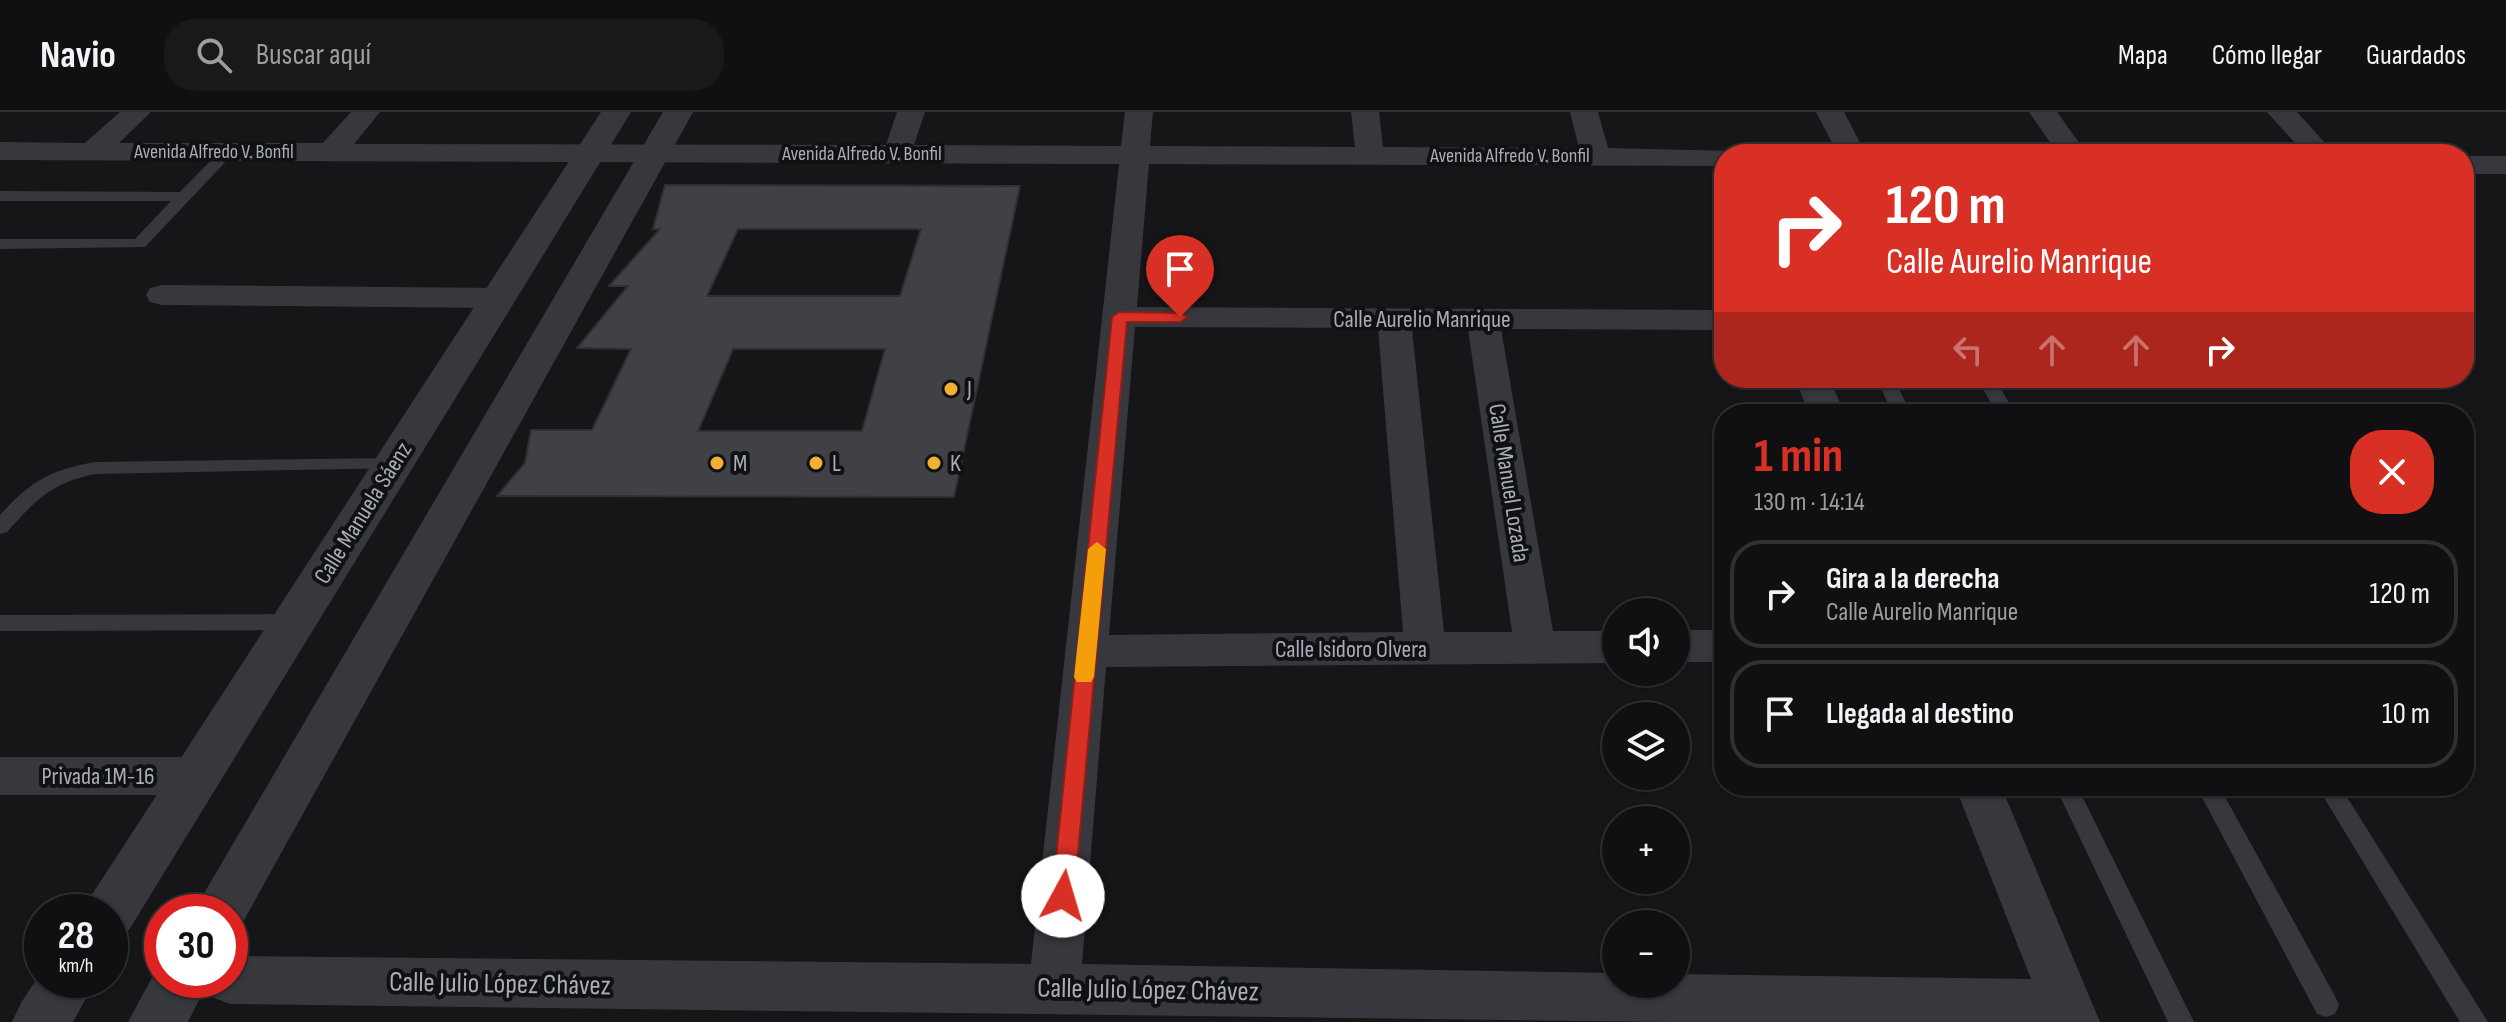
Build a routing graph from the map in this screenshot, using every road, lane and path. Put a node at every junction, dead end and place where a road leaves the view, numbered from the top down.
1 (137, 112) edge
2 (366, 112) edge
3 (616, 112) edge
4 (678, 112) edge
5 (911, 112) edge
6 (1139, 112) edge
7 (1365, 112) edge
8 (1584, 112) edge
9 (2043, 112) edge
10 (2281, 112) edge
11 (1832, 116) edge
12 (1847, 144) edge
13 (2066, 144) edge
14 (2311, 144) edge
15 (0, 151) edge
16 (92, 152) junction
17 (227, 152) junction
18 (331, 152) junction
19 (590, 153) junction
20 (654, 153) junction
21 (897, 154) junction
22 (1135, 155) junction
23 (1370, 156) junction
24 (1596, 157) junction
25 (1714, 159) edge
26 (2474, 165) edge
27 (2506, 165) edge
28 (0, 196) edge
29 (184, 197) junction
30 (0, 244) edge
31 (162, 295) dead end
32 (499, 298) junction
33 (1119, 317) junction
34 (1394, 319) junction
35 (1483, 319) junction
36 (1714, 320) edge
37 (393, 464) junction
38 (0, 527) edge
39 (294, 622) junction
40 (0, 623) edge
41 (1690, 646) edge
42 (1714, 646) edge
43 (1535, 647) junction
44 (1602, 647) edge
45 (1425, 648) junction
46 (1087, 651) junction
47 (0, 776) edge
48 (197, 776) junction
49 (1982, 796) edge
50 (2071, 796) edge
51 (2212, 796) edge
52 (2334, 796) edge
53 (122, 894) edge
54 (230, 894) edge
55 (248, 980) edge
56 (1054, 988) junction
57 (56, 998) edge
58 (171, 998) edge
59 (2326, 1005) dead end
60 (2070, 1013) edge
61 (41, 1022) edge
62 (157, 1022) edge
63 (2181, 1022) edge
64 (2475, 1022) edge

1 - 16 street
2 - 18 street
3 - 19 street, Calle Manuela Sáenz
4 - 20 street
5 - 21 street
6 - 22 street
7 - 23 street
8 - 24 street
9 - 13 street
10 - 14 street
11 - 12 street
15 - 16 street, Avenida Alfredo V. Bonfil
16 - 17 street, Avenida Alfredo V. Bonfil
17 - 18 street, Avenida Alfredo V. Bonfil
17 - 29 lane
18 - 19 street, Avenida Alfredo V. Bonfil
19 - 20 street, Avenida Alfredo V. Bonfil
19 - 32 street, Calle Manuela Sáenz
20 - 21 street, Avenida Alfredo V. Bonfil
20 - 54 street
21 - 22 street, Avenida Alfredo V. Bonfil
22 - 23 street, Avenida Alfredo V. Bonfil
22 - 33 street
23 - 24 street, Avenida Alfredo V. Bonfil
24 - 25 street, Avenida Alfredo V. Bonfil
26 - 27 street
28 - 29 lane
29 - 30 lane
31 - 32 street
32 - 37 street, Calle Manuela Sáenz
33 - 34 street, Calle Aurelio Manrique
33 - 46 street
34 - 35 street, Calle Aurelio Manrique
34 - 45 street
35 - 36 street, Calle Aurelio Manrique
35 - 43 street, Calle Manuel Lozada
37 - 38 lane
37 - 39 street, Calle Manuela Sáenz
39 - 40 lane
39 - 48 street, Calle Manuela Sáenz
41 - 42 street
43 - 44 street, Calle Isidoro Olvera
43 - 45 street, Calle Isidoro Olvera
45 - 46 street, Calle Isidoro Olvera
46 - 56 street
47 - 48 street, Privada 1M-16
48 - 53 street, Calle Manuela Sáenz
49 - 60 street
50 - 63 lane
51 - 59 lane
52 - 64 lane
55 - 56 street, Calle Julio López Chávez
56 - 60 street, Calle Julio López Chávez
57 - 61 street
58 - 62 street

